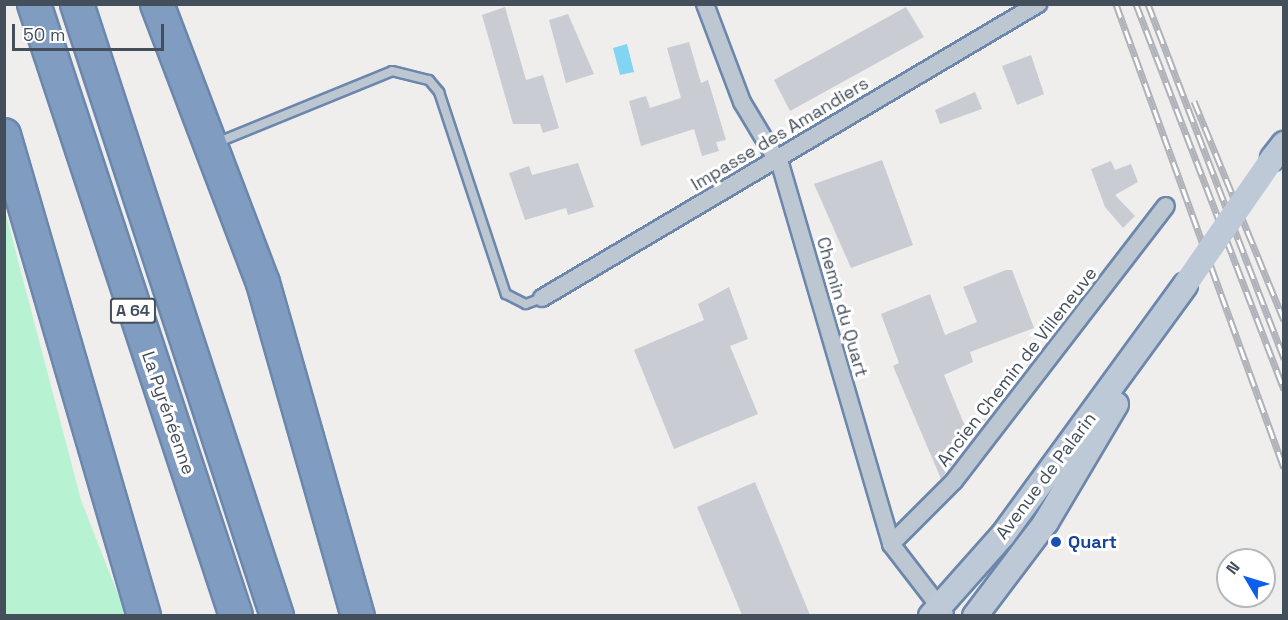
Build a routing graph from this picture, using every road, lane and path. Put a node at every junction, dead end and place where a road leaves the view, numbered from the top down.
1 (34, 4) edge
2 (77, 4) edge
3 (157, 4) edge
4 (705, 4) edge
5 (1038, 4) edge
6 (4, 135) edge
7 (212, 144) junction
8 (1278, 151) edge
9 (775, 159) junction
10 (1166, 206) dead end
11 (542, 298) joint
12 (1155, 331) junction
13 (891, 544) junction
14 (939, 613) edge
15 (144, 615) edge
16 (236, 615) edge
17 (277, 615) edge
18 (358, 615) edge
19 (975, 615) edge

1 - 16 highway, La Pyrénéenne / A 64
2 - 17 highway, A 64
3 - 7 highway
4 - 9 street, Chemin du Quart
5 - 9 street, Impasse des Amandiers
6 - 15 highway
7 - 11 lane
7 - 18 highway
8 - 12 main road, Avenue de Palarin, bridge
9 - 11 street, Impasse des Amandiers
9 - 13 street, Chemin du Quart
10 - 13 street, Ancien Chemin de Villeneuve
12 - 14 main road, Avenue de Palarin
12 - 19 main road, Avenue de Palarin
13 - 14 street, Chemin du Quart

